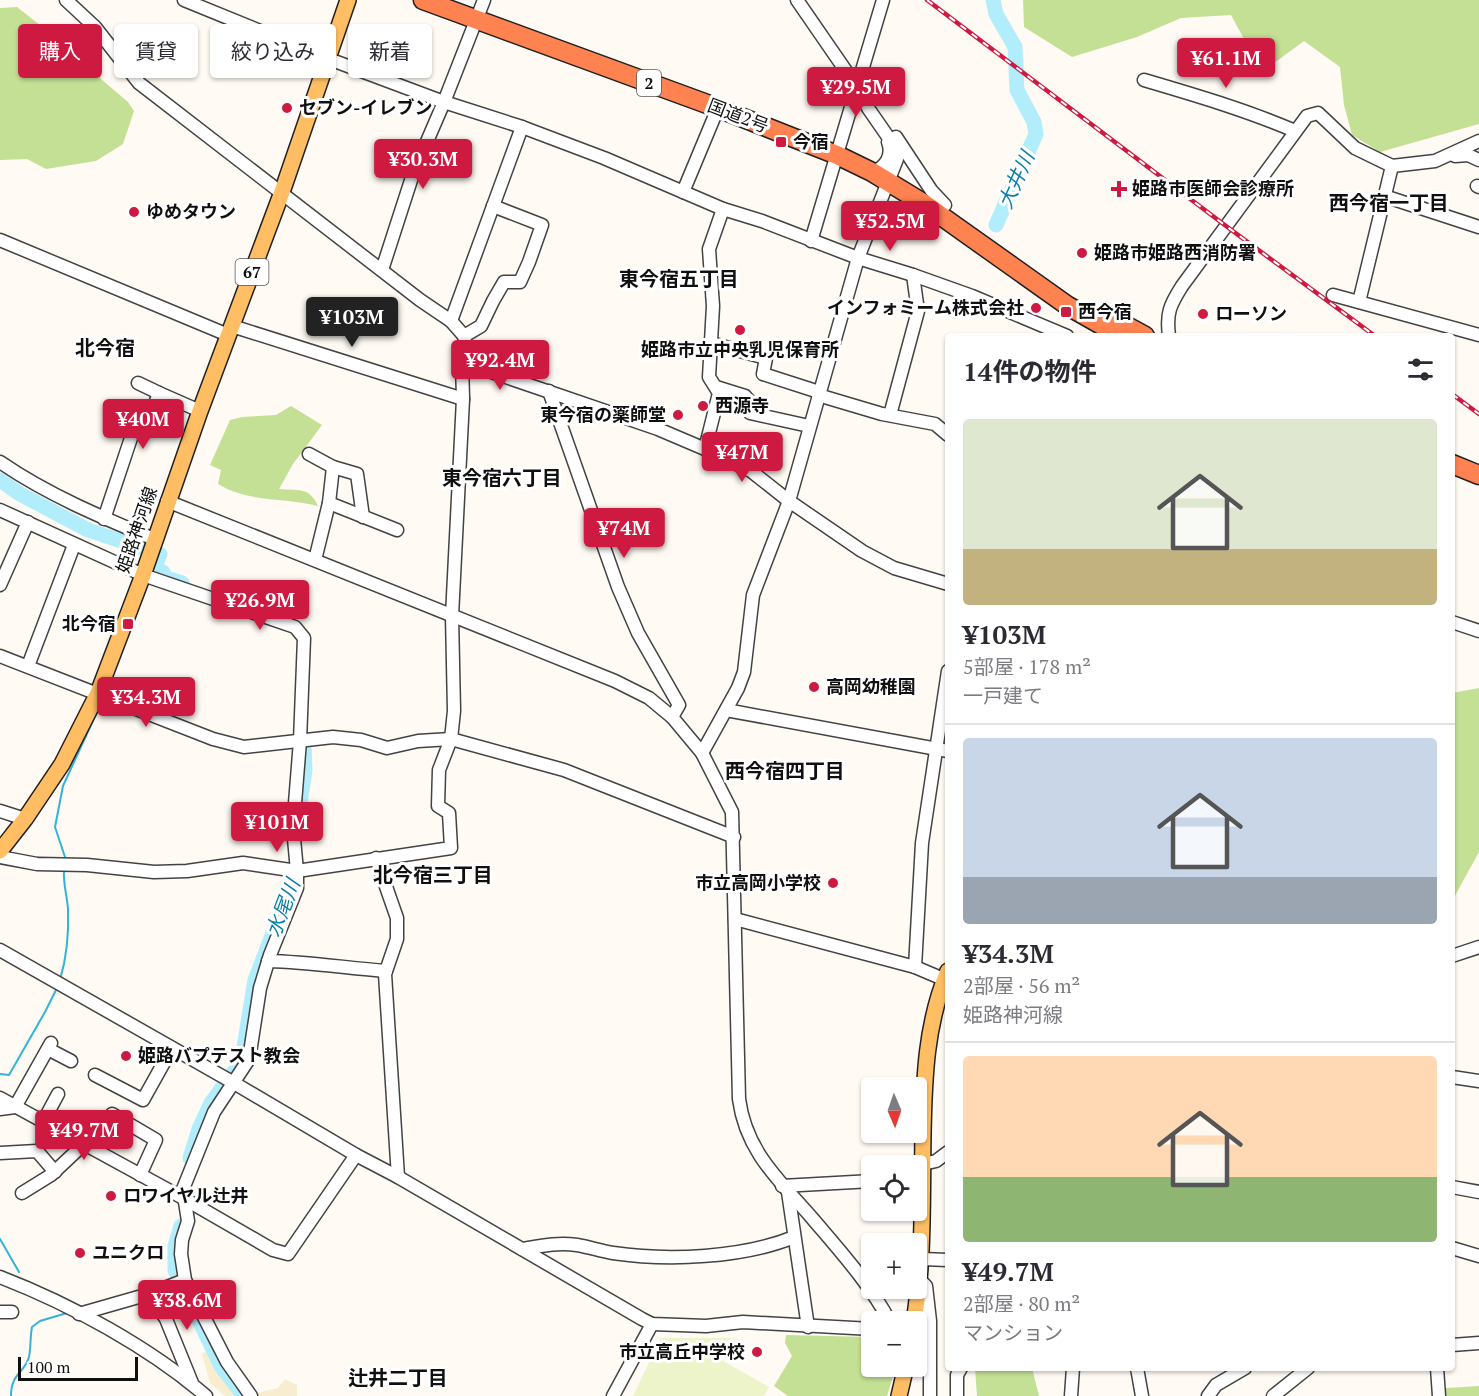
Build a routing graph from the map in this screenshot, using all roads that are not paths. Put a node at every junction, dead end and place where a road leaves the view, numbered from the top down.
1 (66, 0) edge
2 (184, 0) edge
3 (348, 0) edge
4 (423, 0) edge
5 (484, 0) edge
6 (797, 0) edge
7 (883, 0) edge
8 (476, 20) junction
9 (243, 24) edge
10 (336, 35) edge
11 (336, 62) edge
12 (321, 78) edge
13 (1144, 80) dead end
14 (857, 87) junction
15 (444, 102) junction
16 (718, 108) junction
17 (522, 126) junction
18 (1295, 131) junction
19 (1479, 141) edge
20 (837, 155) junction
21 (1444, 157) junction
22 (1479, 160) edge
23 (1392, 166) junction
24 (880, 176) junction
25 (282, 192) junction
26 (683, 192) junction
27 (1384, 196) junction
28 (945, 205) joint
29 (493, 206) junction
30 (723, 209) junction
31 (1479, 227) edge
32 (0, 240) edge
33 (811, 241) junction
34 (858, 258) junction
35 (382, 270) junction
36 (913, 275) junction
37 (1333, 295) dead end
38 (1359, 302) junction
39 (451, 321) junction
40 (230, 331) junction
41 (1060, 333) edge
42 (1112, 333) edge
43 (1140, 333) edge
44 (1169, 333) edge
45 (1479, 335) edge
46 (464, 336) junction
47 (711, 343) junction
48 (462, 362) junction
49 (138, 383) dead end
50 (716, 387) junction
51 (549, 391) junction
52 (159, 393) junction
53 (818, 393) junction
54 (463, 399) junction
55 (200, 411) junction
56 (891, 415) junction
57 (809, 426) junction
58 (945, 432) edge
59 (705, 449) junction
60 (309, 454) dead end
61 (0, 462) edge
62 (1455, 465) edge
63 (333, 466) junction
64 (1479, 475) edge
65 (1455, 477) edge
66 (1479, 487) edge
67 (167, 501) junction
68 (789, 501) junction
69 (329, 503) junction
70 (0, 510) edge
71 (363, 517) junction
72 (105, 519) junction
73 (28, 522) junction
74 (397, 530) dead end
75 (154, 541) junction
76 (74, 545) junction
77 (315, 560) junction
78 (143, 573) junction
79 (945, 583) edge
80 (0, 585) edge
81 (452, 616) junction
82 (1455, 623) edge
83 (1479, 631) edge
84 (0, 656) edge
85 (28, 666) junction
86 (98, 693) junction
87 (726, 710) junction
88 (672, 717) junction
89 (945, 718) edge
90 (451, 739) junction
91 (305, 740) junction
92 (943, 749) edge
93 (702, 753) junction
94 (0, 811) edge
95 (25, 819) junction
96 (734, 837) junction
97 (0, 851) edge
98 (0, 856) edge
99 (376, 858) junction
100 (297, 871) junction
101 (735, 919) junction
102 (1479, 946) edge
103 (0, 950) edge
104 (1455, 955) edge
105 (268, 961) junction
106 (915, 967) junction
107 (386, 971) junction
108 (945, 976) edge
109 (945, 982) edge
110 (172, 1048) junction
111 (71, 1061) dead end
112 (95, 1075) dead end
113 (1455, 1077) edge
114 (1479, 1081) edge
115 (234, 1083) junction
116 (58, 1094) dead end
117 (0, 1098) edge
118 (15, 1107) junction
119 (0, 1109) edge
120 (112, 1114) dead end
121 (43, 1122) junction
122 (84, 1144) junction
123 (0, 1154) edge
124 (945, 1154) edge
125 (356, 1155) junction
126 (922, 1155) edge
127 (927, 1168) edge
128 (55, 1172) junction
129 (140, 1175) junction
130 (398, 1177) junction
131 (861, 1182) edge
132 (1455, 1188) edge
133 (785, 1189) junction
134 (1479, 1192) edge
135 (22, 1193) dead end
136 (183, 1198) junction
137 (794, 1237) junction
138 (522, 1249) junction
139 (1455, 1249) edge
140 (1479, 1256) edge
141 (927, 1259) edge
142 (945, 1260) edge
143 (0, 1277) edge
144 (180, 1282) junction
145 (149, 1294) junction
146 (927, 1295) edge
147 (884, 1311) edge
148 (79, 1314) junction
149 (652, 1324) junction
150 (808, 1327) junction
151 (861, 1329) edge
152 (1479, 1343) edge
153 (1455, 1345) edge
154 (959, 1371) edge
155 (1073, 1371) edge
156 (1138, 1371) edge
157 (1240, 1371) edge
158 (1304, 1371) edge
159 (1437, 1371) edge
160 (903, 1377) edge
161 (192, 1384) junction
162 (206, 1396) edge
163 (251, 1396) edge
164 (612, 1396) edge
165 (899, 1396) edge
166 (930, 1396) edge
167 (957, 1396) edge
168 (1071, 1396) edge
169 (1142, 1396) edge
170 (1208, 1396) edge
171 (1273, 1396) edge
172 (1439, 1396) edge

1 - 25 street
2 - 9 street
3 - 10 main road, 姫路神河線 / 67
4 - 8 highway, 国道2号 / 2
5 - 8 street
6 - 14 street
7 - 14 street
8 - 15 street
8 - 16 highway, 国道2号 / 2
11 - 15 street
12 - 25 main road, 姫路神河線 / 67
13 - 18 street
14 - 20 street
14 - 24 street
14 - 28 street
15 - 17 street
15 - 35 street
16 - 20 highway, 国道2号 / 2
16 - 26 street
17 - 26 street
17 - 29 street
18 - 23 street
18 - 44 street
19 - 21 street
20 - 24 highway, 国道2号 / 2
20 - 33 street
21 - 22 street
21 - 23 street
23 - 27 street
24 - 34 street
24 - 42 highway, 国道2号 / 2
25 - 35 street
25 - 40 main road, 姫路神河線 / 67
26 - 30 street
27 - 31 street
27 - 38 street
28 - 43 highway
29 - 39 street
29 - 46 street
30 - 33 street
30 - 47 street
32 - 40 street
33 - 34 street
34 - 36 street
34 - 53 street
35 - 39 street
36 - 41 street
36 - 56 street
37 - 38 street
38 - 45 street
39 - 46 street
40 - 54 street
40 - 55 main road, 姫路神河線 / 67
46 - 48 street
47 - 50 street
47 - 53 street
48 - 51 street
48 - 54 street
49 - 52 street
50 - 57 street
50 - 59 street
51 - 59 street
51 - 88 street
52 - 55 street
52 - 72 street
53 - 56 street
53 - 57 street
54 - 81 street
55 - 67 main road, 姫路神河線 / 67
56 - 58 street
57 - 68 street
59 - 68 street
60 - 63 street
61 - 72 street
62 - 64 highway
63 - 69 street
63 - 71 street
65 - 66 highway
67 - 75 main road, 姫路神河線 / 67
67 - 77 street
68 - 79 street
68 - 87 street
69 - 71 street
69 - 77 street
70 - 73 street
71 - 74 street
72 - 75 street
73 - 76 street
73 - 80 street
75 - 78 main road, 姫路神河線 / 67
76 - 78 street
76 - 85 street
77 - 81 street
78 - 86 main road, 姫路神河線 / 67
78 - 91 street
81 - 88 street
81 - 90 street
82 - 83 street
84 - 85 street
85 - 86 street
86 - 91 street
86 - 95 main road, 姫路神河線 / 67
87 - 92 street
87 - 93 street
88 - 93 street
89 - 92 street
90 - 91 street
90 - 96 street
90 - 99 street
91 - 100 street
92 - 106 street
93 - 96 street
94 - 95 street
95 - 97 main road, 姫路神河線 / 67
96 - 101 street
98 - 100 street
99 - 100 street
99 - 107 street
100 - 105 street
101 - 106 street
101 - 133 street
102 - 104 street
103 - 110 street
105 - 107 street
105 - 115 street
106 - 108 street
107 - 130 street
109 - 126 main road
110 - 112 street
110 - 115 street
111 - 118 street
113 - 114 street
115 - 125 street
115 - 136 street
116 - 121 street
117 - 118 street
118 - 119 street
118 - 121 street
120 - 129 street
121 - 122 street
122 - 128 street
122 - 129 street
123 - 128 street
124 - 127 street
125 - 130 street
125 - 136 street
128 - 135 street
129 - 136 street
130 - 138 street
131 - 133 street
132 - 134 street
133 - 137 street
133 - 147 street
136 - 144 street
137 - 138 street
137 - 150 street
138 - 149 street
139 - 140 street
141 - 142 street
143 - 148 street
144 - 145 street
144 - 163 street
145 - 148 street
145 - 161 street
146 - 166 street
148 - 161 street
149 - 150 street
149 - 164 street
150 - 151 street
152 - 153 street
154 - 167 street
155 - 168 street
156 - 169 street
157 - 170 street
158 - 171 street
159 - 172 street
160 - 165 main road
161 - 162 street

